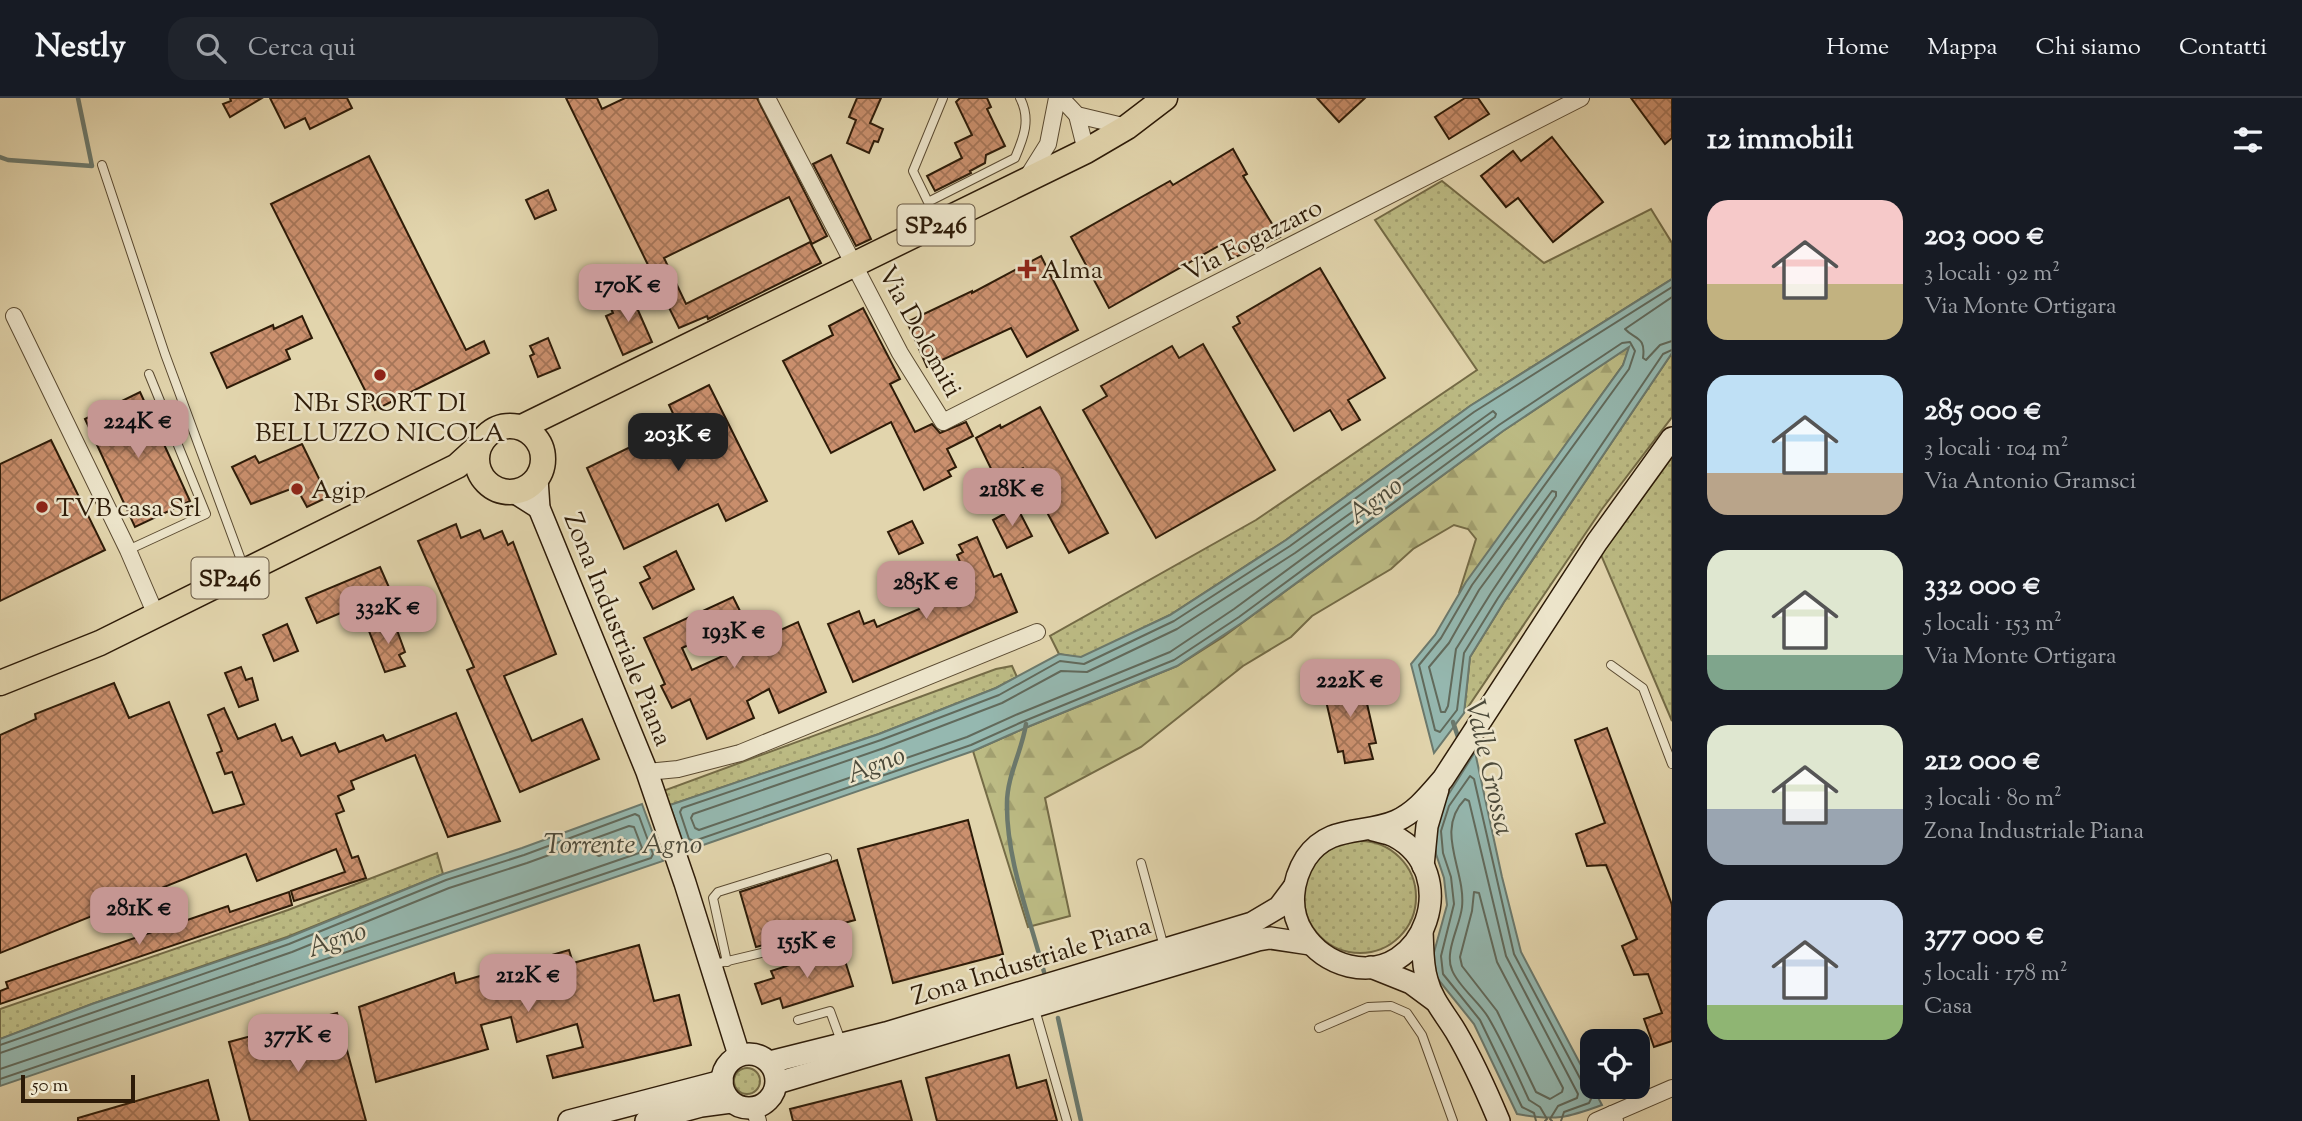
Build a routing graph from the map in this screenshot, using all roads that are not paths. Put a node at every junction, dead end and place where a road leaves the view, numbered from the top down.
1 (767, 98) edge
2 (943, 98) edge
3 (1020, 98) edge
4 (1059, 98) edge
5 (1164, 98) edge
6 (1581, 98) edge
7 (1077, 115) junction
8 (1126, 127) junction
9 (1050, 133) junction
10 (1080, 154) junction
11 (102, 164) dead end
12 (1021, 183) junction
13 (855, 264) junction
14 (14, 316) dead end
15 (149, 374) dead end
16 (943, 422) joint
17 (531, 435) junction
18 (1672, 438) edge
19 (479, 446) junction
20 (457, 466) junction
21 (482, 478) junction
22 (537, 479) junction
23 (514, 492) junction
24 (539, 508) junction
25 (128, 550) junction
26 (244, 571) junction
27 (156, 615) junction
28 (1037, 632) dead end
29 (1611, 665) dead end
30 (0, 683) edge
31 (1672, 764) edge
32 (1443, 779) junction
33 (650, 781) junction
34 (1373, 830) junction
35 (827, 858) dead end
36 (1140, 863) dead end
37 (1423, 866) junction
38 (1294, 887) junction
39 (1422, 932) junction
40 (846, 933) dead end
41 (1310, 944) junction
42 (1165, 950) junction
43 (719, 963) junction
44 (1371, 967) junction
45 (1436, 1002) junction
46 (1034, 1006) junction
47 (798, 1020) dead end
48 (1319, 1028) dead end
49 (842, 1044) junction
50 (738, 1055) junction
51 (770, 1062) junction
52 (722, 1081) junction
53 (777, 1083) junction
54 (1672, 1087) edge
55 (731, 1102) junction
56 (756, 1115) edge
57 (1613, 1118) edge
58 (569, 1121) edge
59 (646, 1121) edge
60 (1067, 1121) edge
61 (1453, 1121) edge
62 (1499, 1121) edge
63 (1596, 1121) edge

1 - 13 street, Via Dolomiti
2 - 3 lane
4 - 7 street
4 - 9 street
5 - 8 main road, SP246
6 - 16 street, Via Fogazzaro
7 - 8 street
7 - 10 street
8 - 10 main road, SP246
9 - 10 street
9 - 12 street
10 - 12 main road, SP246
11 - 26 lane
12 - 13 main road, SP246
13 - 16 street, Via Dolomiti
13 - 17 main road, SP246
14 - 25 street
15 - 25 lane
17 - 19 main road
17 - 22 main road
18 - 32 main road
19 - 20 main road
19 - 21 main road
20 - 21 main road
20 - 26 main road, SP246
21 - 23 main road
22 - 23 main road
22 - 24 main road, Zona Industriale Piana
23 - 24 main road
24 - 33 main road, Zona Industriale Piana
25 - 27 street
26 - 27 main road, SP246
27 - 30 main road, SP246
28 - 33 street
29 - 31 lane
32 - 34 main road
32 - 37 main road
33 - 43 main road, Zona Industriale Piana
34 - 37 main road, Zona Industriale Piana
34 - 38 main road, Zona Industriale Piana
35 - 43 lane
36 - 42 lane
37 - 39 main road, Zona Industriale Piana
38 - 41 main road, Zona Industriale Piana
38 - 42 main road, Zona Industriale Piana
39 - 44 main road, Zona Industriale Piana
39 - 45 main road
40 - 43 lane
41 - 44 main road, Zona Industriale Piana
41 - 46 main road, Zona Industriale Piana
42 - 49 main road, Zona Industriale Piana
43 - 50 main road
44 - 45 main road
45 - 62 main road
46 - 53 main road, Zona Industriale Piana
46 - 60 lane
47 - 49 lane
48 - 61 lane
49 - 51 main road, Zona Industriale Piana
50 - 51 main road, Zona Industriale Piana
50 - 52 main road
51 - 53 main road
52 - 55 main road
52 - 58 main road
53 - 56 main road
54 - 57 street
55 - 56 main road
55 - 59 main road
57 - 63 street

